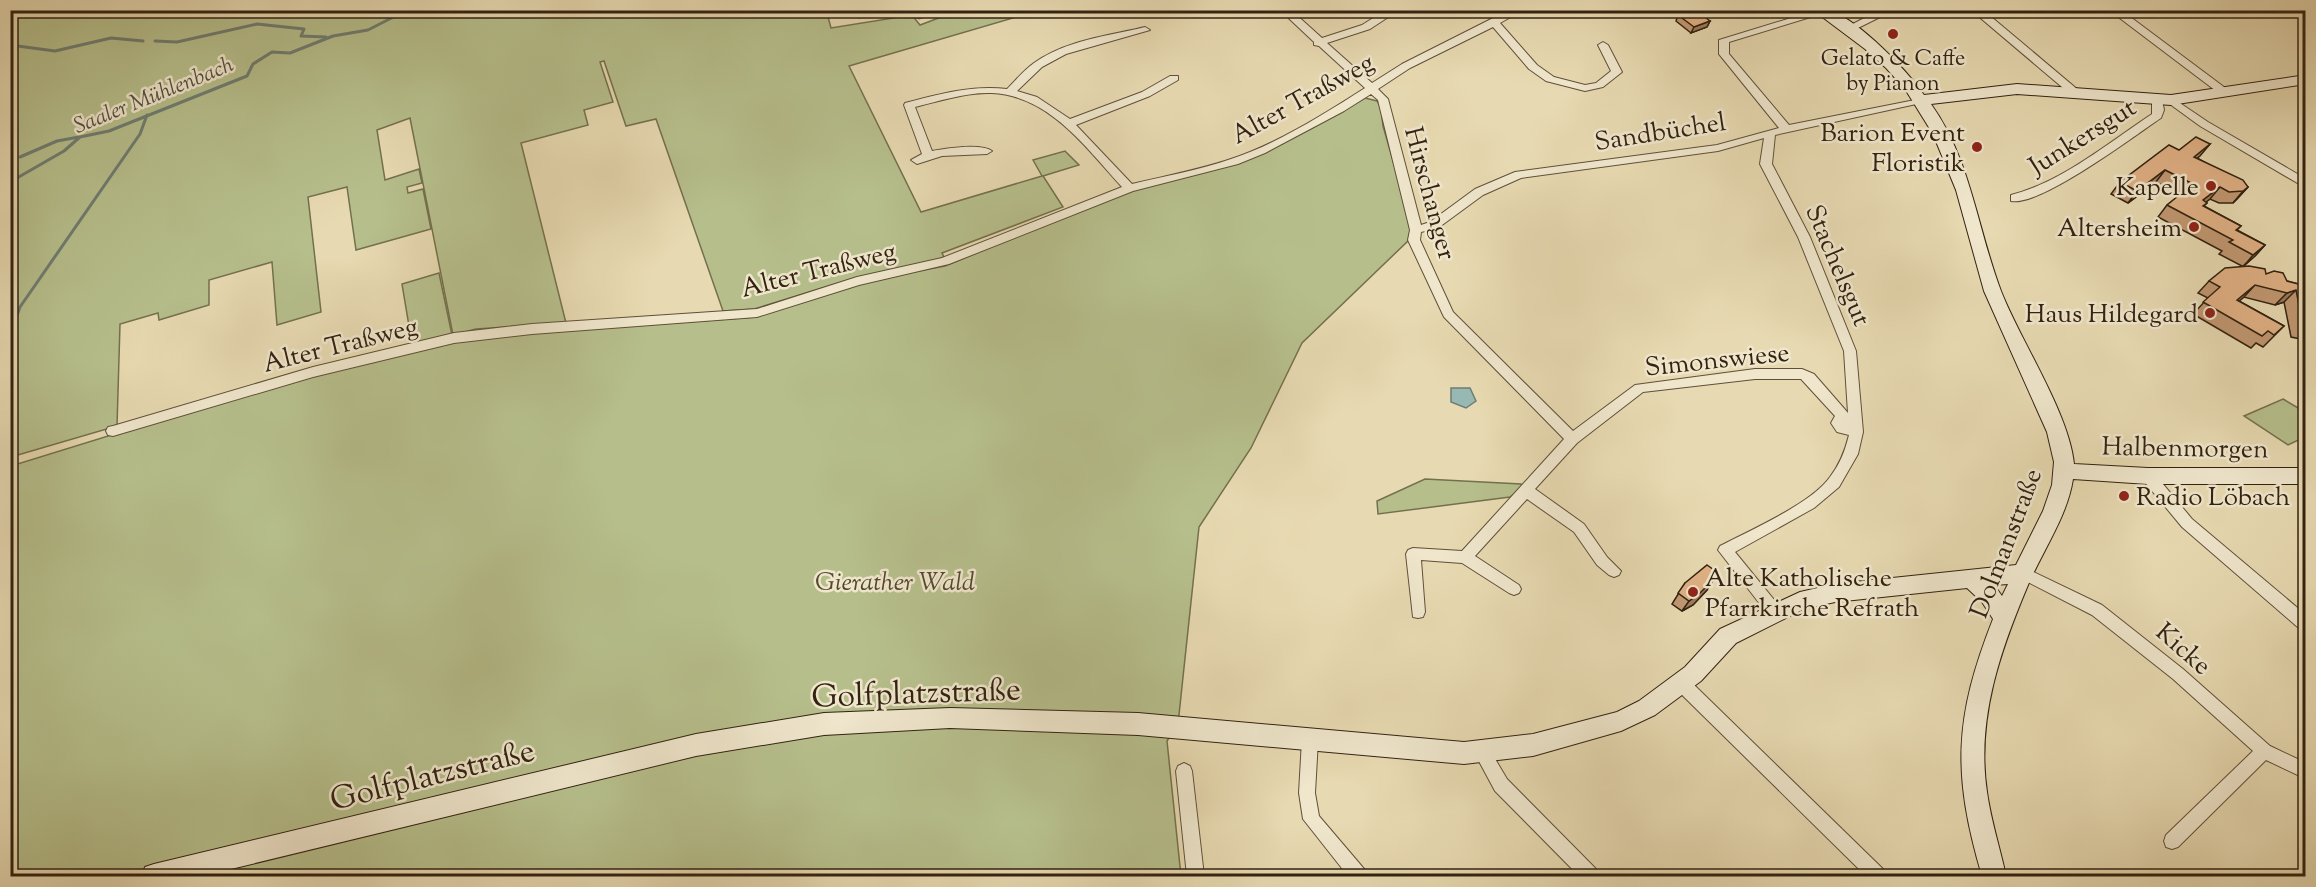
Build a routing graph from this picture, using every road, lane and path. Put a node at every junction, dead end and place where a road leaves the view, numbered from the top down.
1 (1285, 10) edge
2 (1394, 10) edge
3 (1518, 10) edge
4 (1889, 10) edge
5 (1976, 10) edge
6 (2114, 10) edge
7 (1821, 11) edge
8 (1494, 22) junction
9 (1848, 29) junction
10 (1145, 30) dead end
11 (1318, 43) junction
12 (1603, 45) dead end
13 (1174, 78) dead end
14 (2306, 79) edge
15 (1372, 89) junction
16 (2073, 91) junction
17 (1010, 92) junction
18 (2224, 92) junction
19 (1922, 100) junction
20 (2164, 100) junction
21 (1068, 124) junction
22 (1787, 130) junction
23 (1770, 134) junction
24 (987, 151) dead end
25 (928, 154) junction
26 (917, 160) dead end
27 (2306, 184) edge
28 (1130, 188) junction
29 (2015, 198) dead end
30 (1416, 230) junction
31 (1852, 423) junction
32 (113, 430) dead end
33 (1572, 439) junction
34 (2064, 471) junction
35 (2148, 476) junction
36 (2306, 476) edge
37 (1525, 490) junction
38 (1465, 557) junction
39 (1614, 571) dead end
40 (2023, 573) junction
41 (1967, 577) junction
42 (1514, 589) dead end
43 (1418, 612) dead end
44 (1775, 612) junction
45 (2005, 621) junction
46 (2306, 625) edge
47 (1682, 684) junction
48 (1310, 740) junction
49 (2264, 751) junction
50 (1482, 752) junction
51 (1184, 771) dead end
52 (2306, 772) edge
53 (2172, 841) dead end
54 (153, 876) edge
55 (1196, 876) edge
56 (1359, 876) edge
57 (1592, 876) edge
58 (1878, 876) edge
59 (1994, 876) edge

1 - 11 street, Hirschanger
2 - 11 street
3 - 8 street, Alter Traßweg
4 - 9 street
5 - 16 street
6 - 18 street
7 - 9 street, Dolmanstraße
7 - 22 street
8 - 12 street
8 - 15 street, Alter Traßweg
9 - 19 street, Dolmanstraße
10 - 17 street
11 - 15 street, Hirschanger
13 - 21 street
14 - 18 street
15 - 28 street, Alter Traßweg
15 - 30 street, Hirschanger
16 - 19 street
16 - 20 street
17 - 21 street
17 - 25 street
18 - 20 street
19 - 22 street, Sandbüchel
19 - 34 street, Dolmanstraße
20 - 27 street
20 - 29 street, Junkersgut
21 - 28 street
22 - 23 street, Sandbüchel
23 - 30 street, Sandbüchel
23 - 31 street, Stachelsgut
24 - 25 street
25 - 26 street
28 - 32 street, Alter Traßweg
30 - 33 street, Hirschanger
31 - 33 street, Simonswiese
31 - 44 street, Stachelsgut
33 - 37 street, Simonswiese
34 - 35 street, Halbenmorgen
34 - 40 street, Dolmanstraße
35 - 36 street, Halbenmorgen
35 - 46 street
37 - 38 street, Simonswiese
37 - 39 street
38 - 42 street
38 - 43 street
40 - 41 street, Golfplatzstraße
40 - 45 street, Dolmanstraße
40 - 49 street, Kicke
41 - 44 street, Golfplatzstraße
41 - 45 street
44 - 47 street, Golfplatzstraße
45 - 59 street, Dolmanstraße
47 - 50 street, Golfplatzstraße
47 - 58 street
48 - 50 street, Golfplatzstraße
48 - 54 street, Golfplatzstraße
48 - 56 street
49 - 52 street, Kicke
49 - 53 street
50 - 57 street
51 - 55 street

